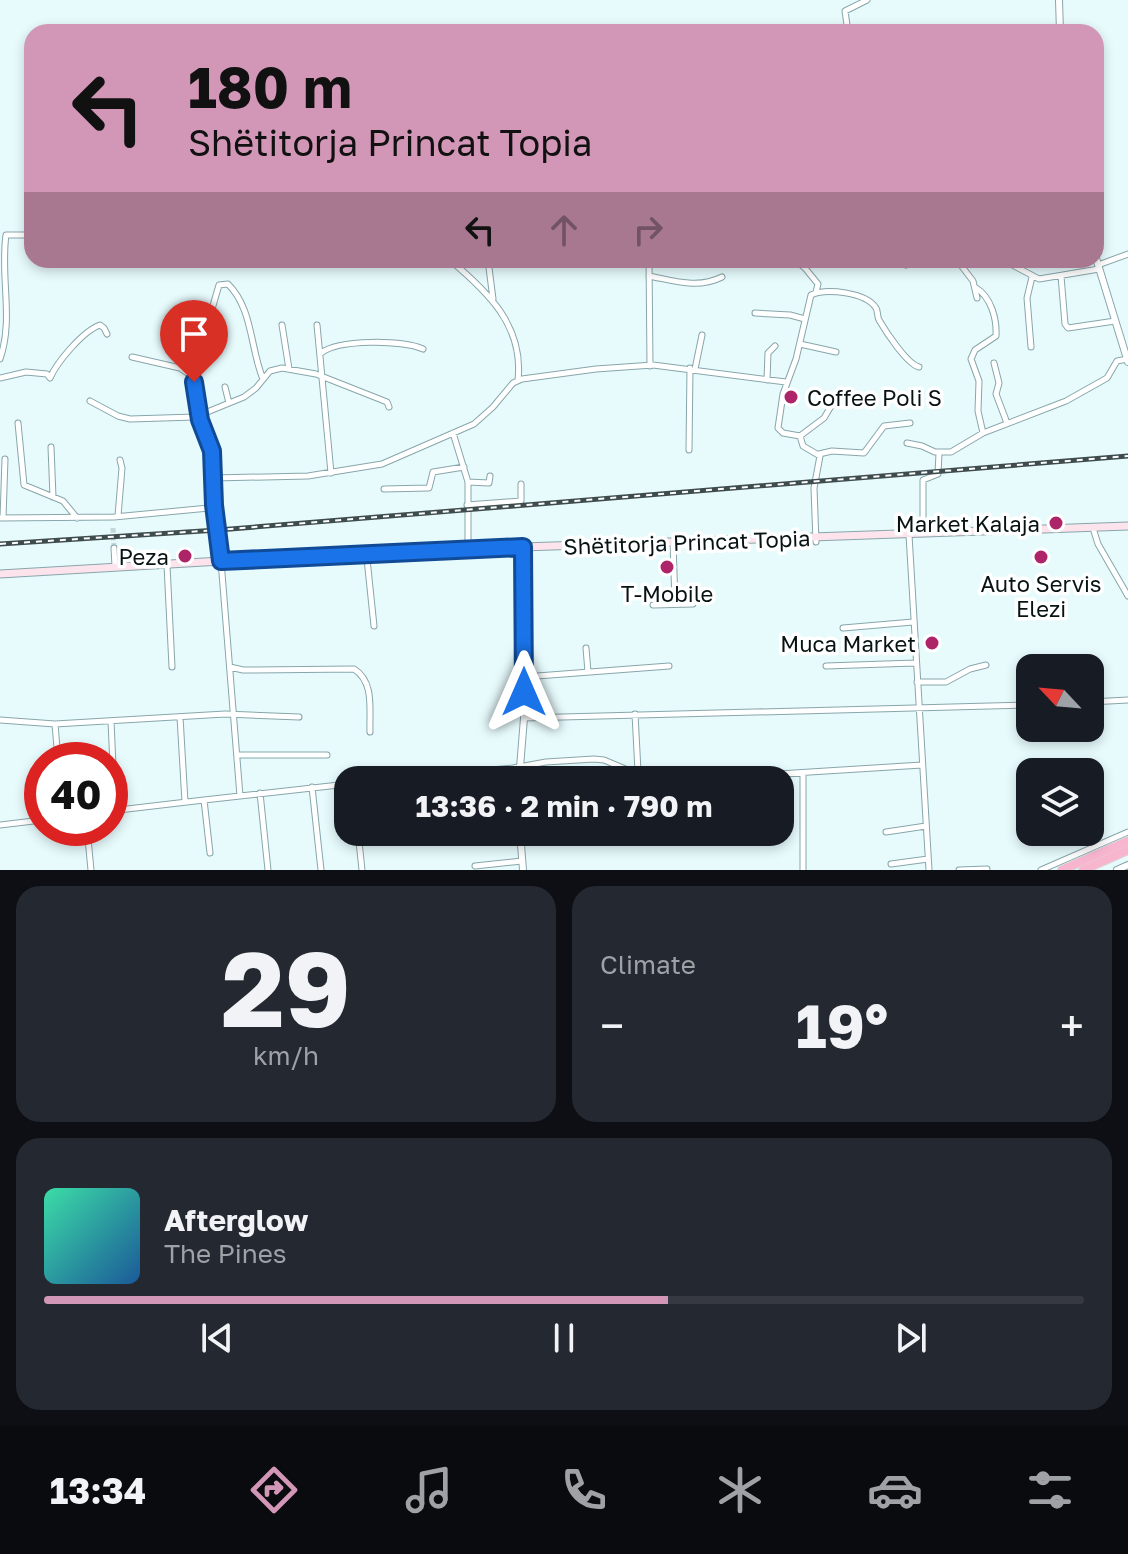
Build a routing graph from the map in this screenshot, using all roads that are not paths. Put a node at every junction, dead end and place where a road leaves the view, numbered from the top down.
1 (867, 0) edge
2 (1059, 0) edge
3 (847, 24) edge
4 (1060, 24) edge
5 (24, 235) edge
6 (1128, 254) edge
7 (1104, 262) edge
8 (459, 268) edge
9 (489, 268) edge
10 (649, 268) edge
11 (805, 268) edge
12 (962, 268) edge
13 (1017, 268) edge
14 (1086, 268) edge
15 (1099, 268) edge
16 (649, 276) junction
17 (1061, 276) junction
18 (722, 277) dead end
19 (1032, 277) junction
20 (976, 288) junction
21 (816, 292) junction
22 (977, 298) dead end
23 (493, 300) junction
24 (212, 309) dead end
25 (755, 313) dead end
26 (805, 319) junction
27 (1115, 321) junction
28 (282, 325) dead end
29 (317, 325) dead end
30 (107, 334) dead end
31 (702, 335) dead end
32 (800, 344) junction
33 (775, 346) dead end
34 (1031, 347) dead end
35 (423, 349) dead end
36 (836, 352) dead end
37 (320, 354) junction
38 (132, 357) dead end
39 (0, 359) edge
40 (1128, 360) edge
41 (994, 363) dead end
42 (650, 366) junction
43 (919, 367) dead end
44 (289, 369) junction
45 (692, 369) junction
46 (321, 377) junction
47 (0, 378) edge
48 (263, 379) junction
49 (518, 380) junction
50 (767, 380) junction
51 (786, 382) junction
52 (225, 387) dead end
53 (837, 396) dead end
54 (90, 401) dead end
55 (229, 403) junction
56 (389, 407) dead end
57 (200, 416) junction
58 (18, 423) dead end
59 (910, 423) dead end
60 (1007, 423) junction
61 (453, 433) junction
62 (983, 433) junction
63 (800, 436) junction
64 (907, 443) dead end
65 (51, 447) dead end
66 (689, 450) dead end
67 (939, 453) junction
68 (819, 454) junction
69 (5, 459) dead end
70 (120, 460) dead end
71 (464, 467) junction
72 (331, 473) junction
73 (490, 476) dead end
74 (213, 478) junction
75 (468, 482) junction
76 (521, 484) dead end
77 (384, 489) dead end
78 (53, 497) junction
79 (467, 505) junction
80 (212, 508) junction
81 (116, 516) junction
82 (2, 518) edge
83 (77, 518) junction
84 (1128, 526) edge
85 (1093, 527) junction
86 (113, 528) tunnel mouth
87 (924, 534) junction
88 (909, 535) junction
89 (816, 540) junction
90 (673, 542) junction
91 (523, 547) junction
92 (114, 548) tunnel mouth
93 (468, 550) junction
94 (367, 559) dead end
95 (221, 561) junction
96 (167, 564) junction
97 (115, 566) junction
98 (2, 575) edge
99 (1128, 596) edge
100 (675, 603) junction
101 (693, 604) dead end
102 (653, 605) dead end
103 (913, 622) junction
104 (374, 626) dead end
105 (843, 628) dead end
106 (586, 648) dead end
107 (915, 663) junction
108 (986, 665) dead end
109 (669, 666) dead end
110 (826, 666) dead end
111 (172, 667) dead end
112 (229, 667) junction
113 (588, 672) junction
114 (524, 677) junction
115 (917, 682) junction
116 (1128, 700) edge
117 (1104, 701) edge
118 (1016, 705) edge
119 (919, 707) junction
120 (233, 714) junction
121 (635, 714) junction
122 (180, 717) junction
123 (299, 717) dead end
124 (524, 718) junction
125 (0, 720) edge
126 (111, 721) junction
127 (55, 724) junction
128 (370, 732) dead end
129 (56, 742) edge
130 (111, 742) edge
131 (237, 755) junction
132 (327, 755) dead end
133 (922, 765) junction
134 (520, 766) joint
135 (618, 766) edge
136 (638, 766) edge
137 (794, 774) edge
138 (803, 774) junction
139 (334, 785) edge
140 (312, 787) junction
141 (260, 793) junction
142 (240, 796) junction
143 (204, 800) junction
144 (185, 802) junction
145 (128, 809) edge
146 (24, 822) edge
147 (0, 825) edge
148 (926, 826) junction
149 (886, 832) dead end
150 (1128, 832) edge
151 (1128, 841) edge
152 (89, 846) edge
153 (359, 846) edge
154 (521, 846) edge
155 (1128, 850) edge
156 (210, 853) dead end
157 (928, 859) junction
158 (522, 861) junction
159 (891, 864) dead end
160 (1128, 865) edge
161 (475, 866) dead end
162 (987, 869) edge
163 (91, 870) edge
164 (268, 870) edge
165 (321, 870) edge
166 (362, 870) edge
167 (523, 870) edge
168 (803, 870) edge
169 (929, 870) edge
170 (959, 870) edge
171 (1041, 870) edge
172 (1062, 870) edge
173 (1083, 870) edge
174 (1117, 870) edge

1 - 3 street
2 - 4 street
5 - 39 street
6 - 7 street
8 - 23 street
9 - 23 street
10 - 16 street
11 - 21 street
12 - 20 street
13 - 19 street
14 - 17 street
15 - 27 street
16 - 18 street
16 - 42 street
17 - 19 street
17 - 27 street
19 - 34 street
20 - 22 street
20 - 62 street
21 - 26 street
21 - 43 street
23 - 49 street
24 - 48 street
25 - 26 street
26 - 32 street
27 - 40 street
28 - 44 street
29 - 37 street
30 - 47 street
31 - 45 street
32 - 36 street
32 - 51 street
33 - 50 street
35 - 37 street
37 - 46 street
38 - 57 street
40 - 60 street
41 - 60 street
42 - 45 street
42 - 49 street
44 - 46 street
44 - 48 street
45 - 50 street
45 - 66 street
46 - 56 street
46 - 72 street
48 - 55 street
49 - 61 street
50 - 51 street
51 - 63 street
52 - 55 street
53 - 63 street
54 - 57 street
55 - 57 street
57 - 74 street
58 - 78 street
59 - 68 street
60 - 62 street
61 - 71 street
61 - 72 street
62 - 67 street
63 - 68 street
64 - 67 street
65 - 78 street
67 - 87 street
68 - 89 street
69 - 82 street
70 - 81 street
71 - 75 street
71 - 77 street
72 - 74 street
73 - 75 street
74 - 80 street
75 - 79 street
76 - 79 street
78 - 83 street
79 - 93 street
80 - 81 street
80 - 95 street
81 - 83 street
81 - 86 street
82 - 83 street
84 - 85 main road, Shëtitorja Princat Topia
85 - 87 main road, Shëtitorja Princat Topia
85 - 99 street
87 - 88 main road, Shëtitorja Princat Topia
88 - 89 main road, Shëtitorja Princat Topia
88 - 103 street
89 - 90 main road, Shëtitorja Princat Topia
90 - 91 main road, Shëtitorja Princat Topia
90 - 100 street
91 - 93 main road, Shëtitorja Princat Topia
91 - 114 street
92 - 97 street
93 - 95 main road, Shëtitorja Princat Topia
94 - 104 street
95 - 96 main road, Shëtitorja Princat Topia
95 - 112 street
96 - 97 main road, Shëtitorja Princat Topia
96 - 111 street
97 - 98 main road, Shëtitorja Princat Topia
100 - 101 street
100 - 102 street
103 - 105 street
103 - 107 street
106 - 113 street
107 - 110 street
107 - 115 street
108 - 115 street
109 - 113 street
112 - 120 street
112 - 128 street
113 - 114 street
114 - 124 street
115 - 119 street
116 - 117 street
118 - 119 street
119 - 121 street
119 - 133 street
120 - 122 street
120 - 123 street
120 - 131 street
121 - 124 street
121 - 136 street
122 - 126 street
122 - 144 street
124 - 134 street
125 - 127 street
126 - 127 street
126 - 130 street
127 - 129 street
131 - 132 street
131 - 142 street
133 - 138 street
133 - 148 street
134 - 135 street
137 - 138 street
138 - 168 street
139 - 140 street
140 - 141 street
140 - 165 street
141 - 142 street
141 - 164 street
142 - 143 street
143 - 144 street
143 - 156 street
144 - 145 street
146 - 147 street
148 - 149 street
148 - 157 street
150 - 171 street
151 - 172 highway
152 - 163 street
153 - 166 street
154 - 158 street
155 - 173 highway
157 - 159 street
157 - 169 street
158 - 161 street
158 - 167 street
160 - 174 street
162 - 170 street

